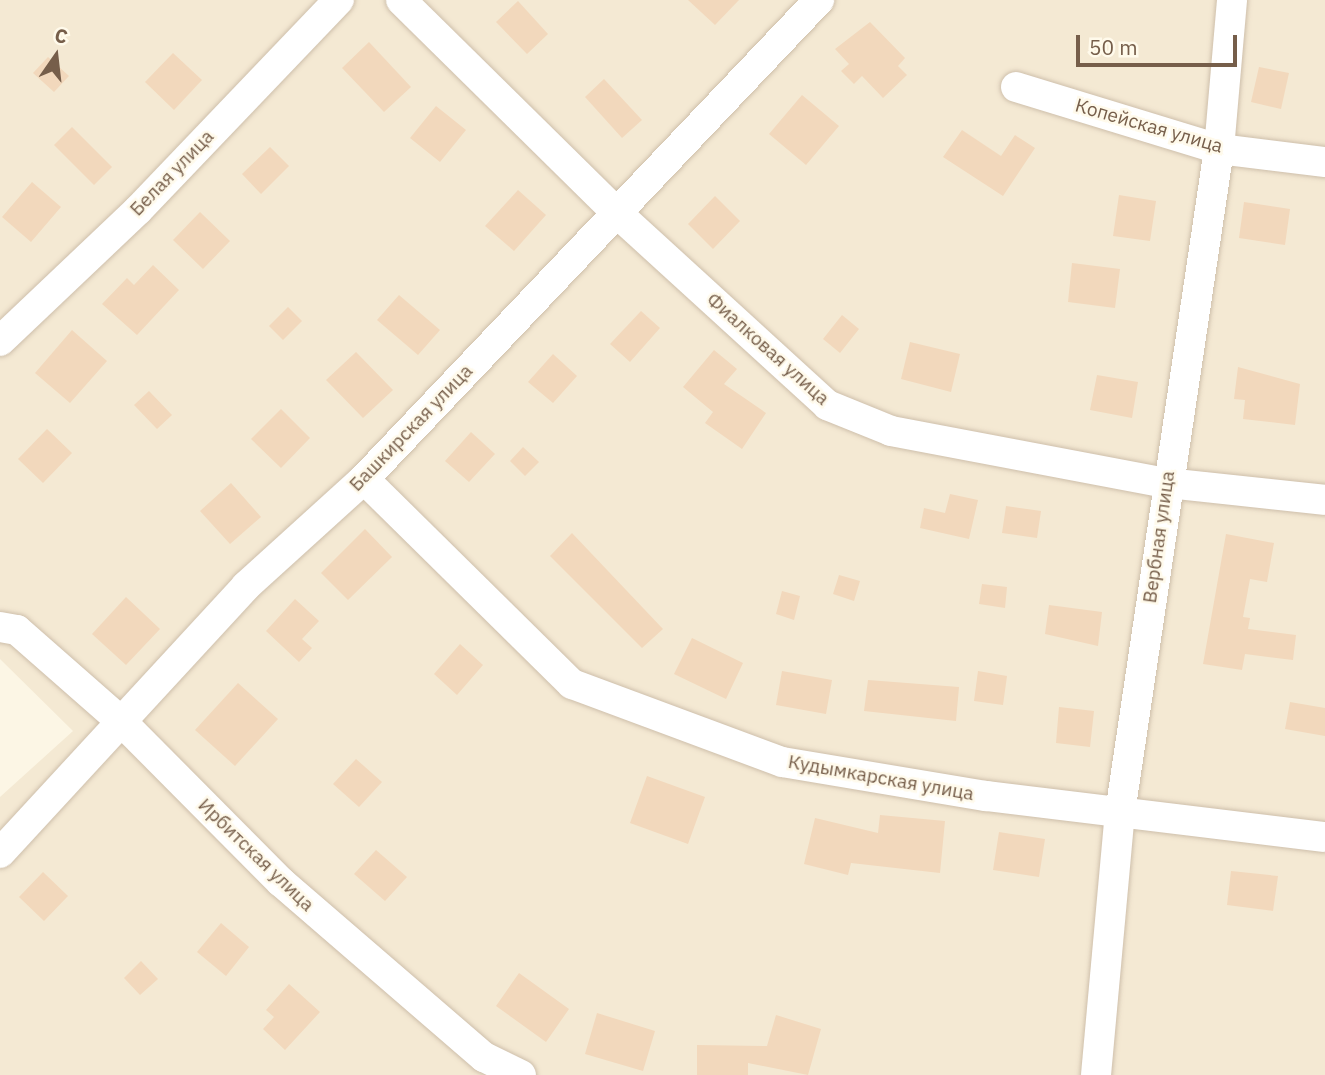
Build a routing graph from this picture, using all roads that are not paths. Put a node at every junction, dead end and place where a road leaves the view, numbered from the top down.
1 (339, 0) edge
2 (401, 0) edge
3 (819, 0) edge
4 (1232, 0) edge
5 (1016, 87) dead end
6 (1219, 149) junction
7 (1325, 162) edge
8 (617, 213) junction
9 (0, 341) edge
10 (364, 479) junction
11 (1167, 483) junction
12 (1325, 500) edge
13 (0, 627) edge
14 (123, 723) junction
15 (1120, 813) junction
16 (1325, 837) edge
17 (0, 853) edge
18 (521, 1075) edge
19 (1096, 1075) edge

1 - 9 street, Белая улица
2 - 8 street, Фиалковая улица
3 - 8 street, Башкирская улица
4 - 6 street, Вербная улица
5 - 6 street, Копейская улица
6 - 7 street, Копейская улица
6 - 11 street, Вербная улица
8 - 10 street, Башкирская улица
8 - 11 street, Фиалковая улица
10 - 14 street, Башкирская улица
10 - 15 street, Кудымкарская улица
11 - 12 street, Фиалковая улица
11 - 15 street, Вербная улица
13 - 14 street, Ирбитская улица
14 - 17 street, Башкирская улица
14 - 18 street, Ирбитская улица
15 - 16 street, Кудымкарская улица
15 - 19 street, Вербная улица

